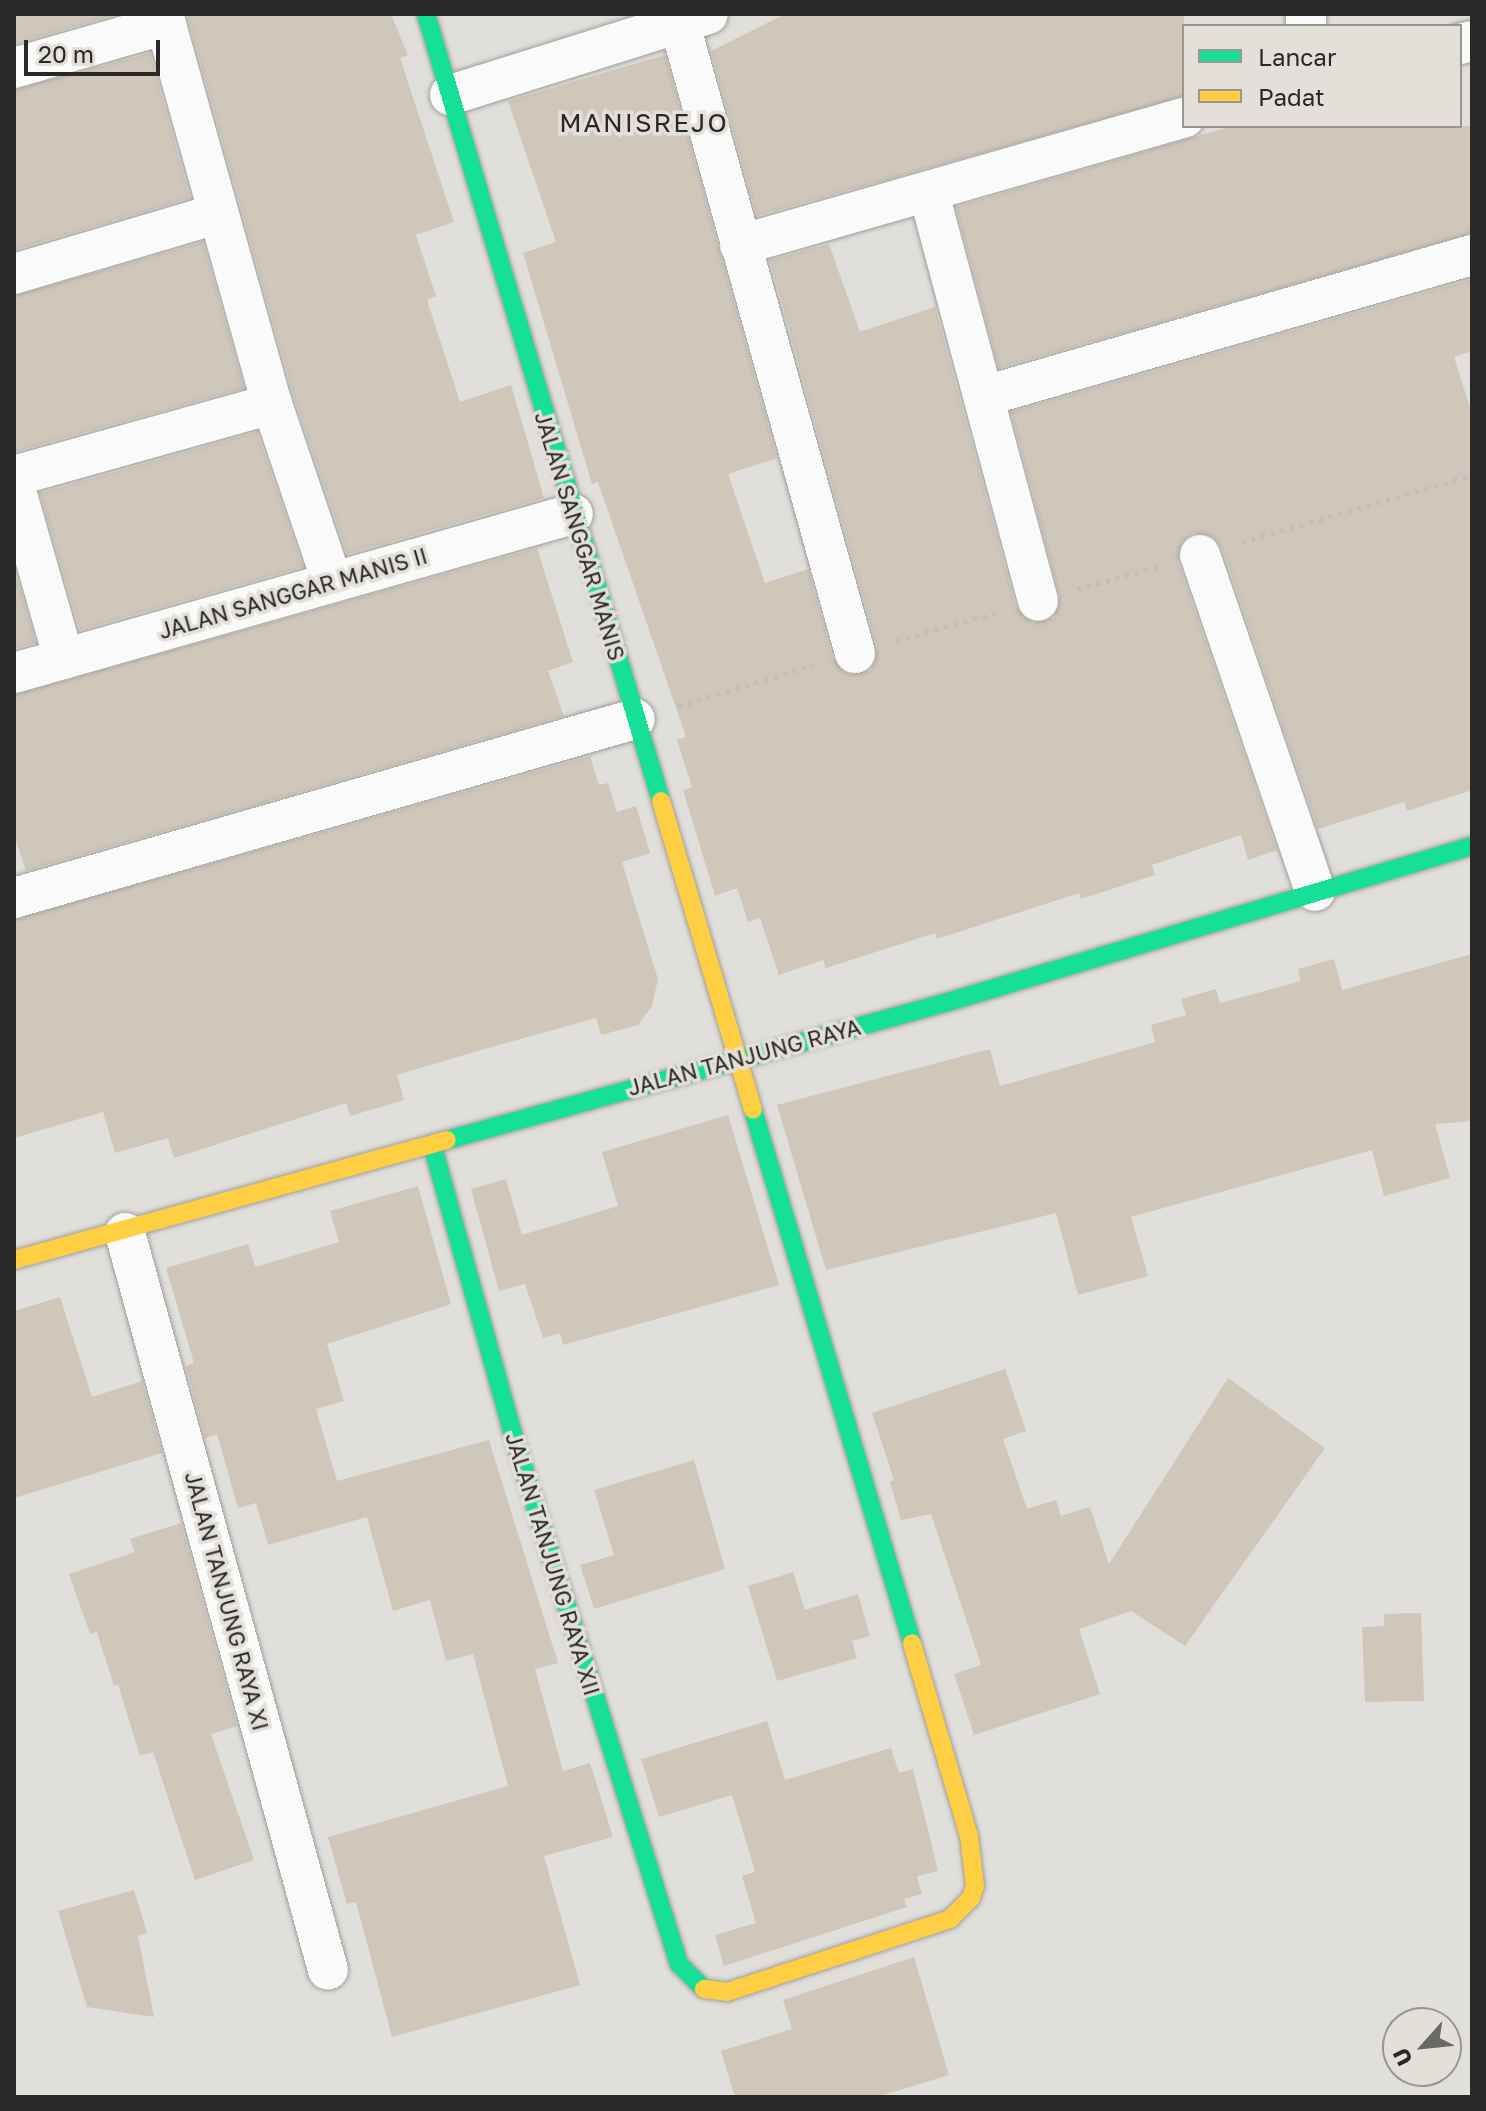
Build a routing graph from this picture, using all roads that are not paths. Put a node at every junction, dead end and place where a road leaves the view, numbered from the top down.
1 (426, 14) edge
2 (695, 18) edge
3 (165, 19) edge
4 (14, 68) edge
5 (450, 95) junction
6 (1182, 119) edge
7 (929, 194) junction
8 (217, 214) junction
9 (740, 245) junction
10 (1472, 255) edge
11 (14, 274) edge
12 (985, 396) junction
13 (272, 404) junction
14 (14, 476) edge
15 (14, 484) edge
16 (573, 514) junction
17 (1200, 555) dead end
18 (332, 581) junction
19 (1038, 601) dead end
20 (855, 653) dead end
21 (64, 659) junction
22 (14, 673) edge
23 (635, 719) junction
24 (1472, 846) edge
25 (1315, 891) junction
26 (14, 898) edge
27 (735, 1057) junction
28 (432, 1144) junction
29 (125, 1233) junction
30 (14, 1260) edge
31 (328, 1970) dead end
32 (690, 1979) joint

1 - 5 street, JALAN SANGGAR MANIS
2 - 5 street
2 - 9 street
3 - 4 street
3 - 8 street
5 - 16 street, JALAN SANGGAR MANIS
6 - 7 street
7 - 9 street
7 - 12 street
8 - 11 street
8 - 13 street
9 - 20 street
10 - 12 street
12 - 19 street
13 - 14 street
13 - 18 street
15 - 21 street
16 - 18 street, JALAN SANGGAR MANIS II
16 - 23 street, JALAN SANGGAR MANIS
17 - 25 street
18 - 21 street, JALAN SANGGAR MANIS II
21 - 22 street, JALAN SANGGAR MANIS II
23 - 26 street
23 - 27 street, JALAN SANGGAR MANIS
24 - 25 street, JALAN TANJUNG RAYA
25 - 27 street, JALAN TANJUNG RAYA
27 - 28 street, JALAN TANJUNG RAYA
27 - 32 street, JALAN SANGGAR MANIS
28 - 29 street, JALAN TANJUNG RAYA
28 - 32 street, JALAN TANJUNG RAYA XII
29 - 30 street, JALAN TANJUNG RAYA
29 - 31 street, JALAN TANJUNG RAYA XI

